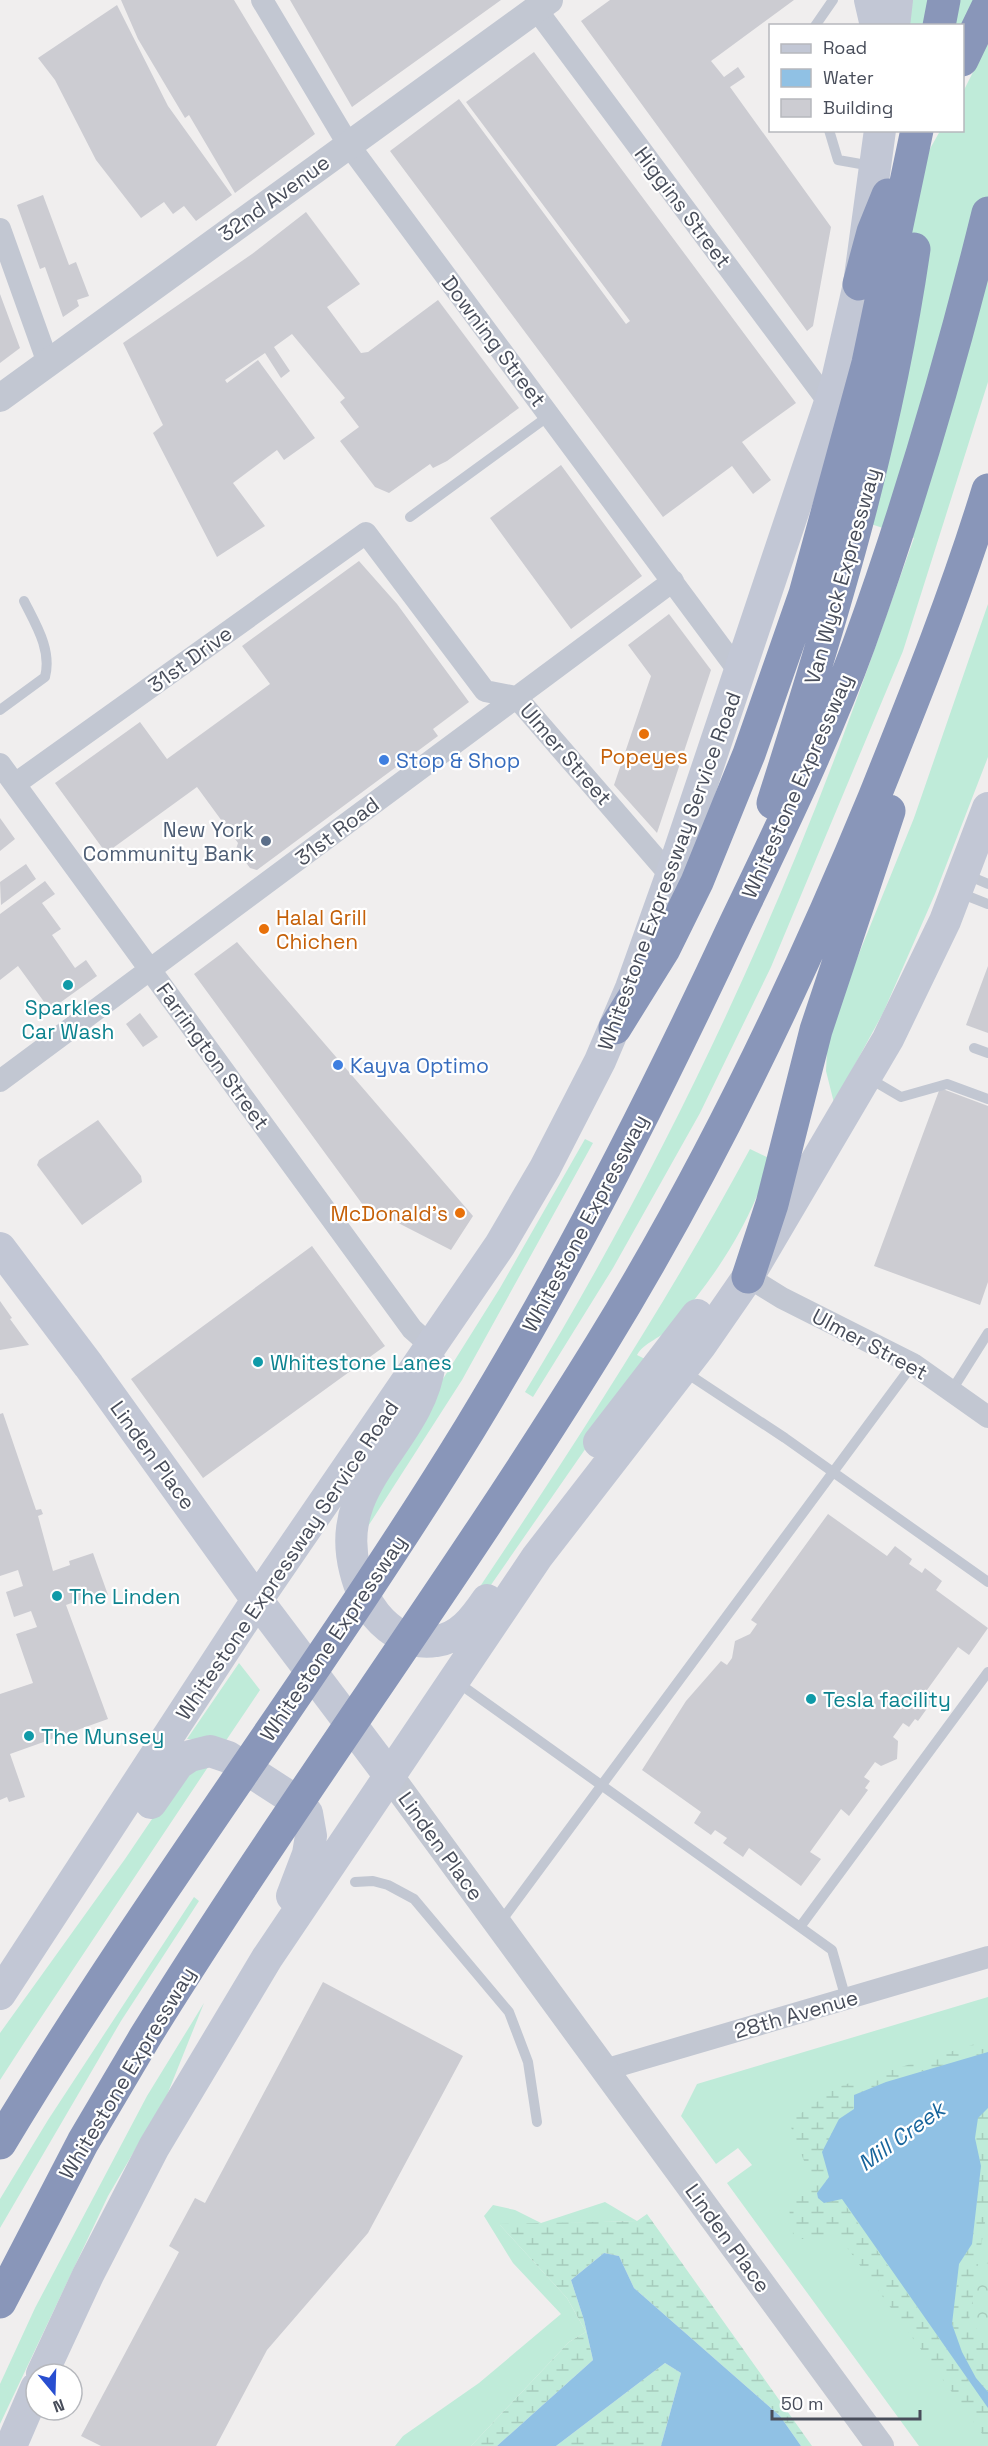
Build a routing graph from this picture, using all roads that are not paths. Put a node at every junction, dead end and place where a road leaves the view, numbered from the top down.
1 (262, 0) edge
2 (833, 0) edge
3 (870, 0) edge
4 (897, 0) edge
5 (945, 0) edge
6 (542, 4) edge
7 (988, 6) edge
8 (816, 24) edge
9 (876, 24) edge
10 (894, 24) edge
11 (941, 24) edge
12 (964, 58) edge
13 (830, 132) edge
14 (880, 132) edge
15 (917, 132) edge
16 (923, 132) edge
17 (930, 132) edge
18 (348, 144) junction
19 (875, 166) junction
20 (988, 213) edge
21 (0, 230) edge
22 (859, 284) junction
23 (48, 363) junction
24 (0, 398) edge
25 (830, 404) junction
26 (550, 416) junction
27 (988, 490) edge
28 (845, 515) junction
29 (410, 517) dead end
30 (366, 533) joint
31 (967, 557) junction
32 (673, 581) junction
33 (24, 601) dead end
34 (740, 673) junction
35 (516, 697) junction
36 (0, 710) edge
37 (0, 764) edge
38 (15, 784) junction
39 (988, 808) edge
40 (671, 876) junction
41 (969, 883) edge
42 (988, 904) edge
43 (150, 970) junction
44 (697, 1007) junction
45 (615, 1028) junction
46 (974, 1048) dead end
47 (988, 1053) edge
48 (867, 1077) junction
49 (0, 1082) edge
50 (988, 1099) edge
51 (0, 1248) edge
52 (748, 1277) junction
53 (988, 1334) edge
54 (430, 1345) junction
55 (913, 1364) junction
56 (681, 1370) junction
57 (952, 1390) junction
58 (988, 1417) edge
59 (833, 1473) junction
60 (988, 1582) edge
61 (257, 1600) junction
62 (988, 1672) edge
63 (454, 1679) junction
64 (388, 1775) junction
65 (602, 1785) junction
66 (355, 1882) dead end
67 (56, 1910) junction
68 (498, 1925) junction
69 (800, 1927) junction
70 (267, 1958) junction
71 (988, 1958) edge
72 (1, 1990) edge
73 (846, 2000) junction
74 (604, 2070) junction
75 (537, 2122) dead end
76 (0, 2142) edge
77 (0, 2302) edge
78 (48, 2362) edge
79 (24, 2416) edge
80 (11, 2446) edge
81 (880, 2446) edge

1 - 18 street, Downing Street
2 - 8 lane
3 - 9 main road
4 - 10 main road
5 - 11 highway
6 - 18 street, 32nd Avenue
6 - 25 street, Higgins Street
7 - 12 highway
13 - 19 lane
14 - 19 main road, Whitestone Expressway Service Road
15 - 28 highway
16 - 22 highway
17 - 28 highway, Van Wyck Expressway
18 - 23 street, 32nd Avenue
18 - 26 street, Downing Street
19 - 22 main road, Whitestone Expressway Service Road
20 - 44 highway, Whitestone Expressway
21 - 23 street
22 - 25 main road, Whitestone Expressway Service Road
23 - 24 street, 32nd Avenue
25 - 34 main road, Whitestone Expressway Service Road
26 - 29 lane
26 - 32 street, Downing Street
27 - 31 highway, Whitestone Expressway
28 - 44 highway, Van Wyck Expressway
28 - 45 highway
30 - 35 street, Ulmer Street
30 - 38 street, 31st Drive
31 - 52 highway
31 - 77 highway, Whitestone Expressway
32 - 34 street, Downing Street
32 - 35 street, 31st Road
33 - 36 lane
34 - 40 main road, Whitestone Expressway Service Road
35 - 40 street, Ulmer Street
35 - 43 street, 31st Road
37 - 38 street, Farrington Street
38 - 43 street, Farrington Street
39 - 41 main road
40 - 45 main road, Whitestone Expressway Service Road
41 - 42 lane
41 - 48 main road
43 - 49 street, 31st Road
43 - 54 street, Farrington Street
44 - 76 highway, Whitestone Expressway
45 - 54 main road, Whitestone Expressway Service Road
46 - 47 lane
48 - 50 lane
48 - 52 main road
51 - 61 main road, Linden Place
52 - 54 main road
52 - 55 street, Ulmer Street
52 - 56 main road
53 - 57 lane
54 - 61 main road, Whitestone Expressway Service Road
55 - 57 street, Ulmer Street
55 - 59 lane
56 - 59 lane
56 - 63 main road
57 - 58 street, Ulmer Street
59 - 60 lane
59 - 65 lane
61 - 64 main road, Linden Place
61 - 67 main road, Whitestone Expressway Service Road
62 - 69 lane
63 - 64 main road
63 - 65 lane
64 - 68 street, Linden Place
64 - 70 main road
65 - 68 lane
65 - 69 lane
66 - 75 lane
67 - 70 main road
67 - 72 main road, Whitestone Expressway Service Road
68 - 74 street, Linden Place
69 - 73 lane
70 - 78 main road
71 - 73 street, 28th Avenue
73 - 74 street, 28th Avenue
74 - 81 street, Linden Place
79 - 80 main road

